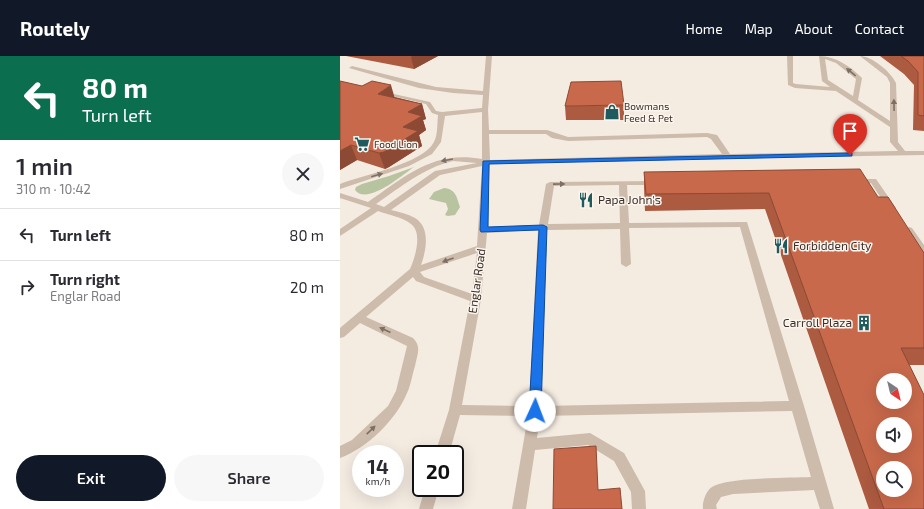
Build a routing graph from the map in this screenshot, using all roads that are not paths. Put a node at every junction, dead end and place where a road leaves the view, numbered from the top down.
1 (489, 56) edge
2 (790, 56) edge
3 (822, 56) edge
4 (864, 56) edge
5 (352, 68) dead end
6 (837, 89) junction
7 (375, 91) edge
8 (487, 93) junction
9 (855, 101) junction
10 (485, 110) junction
11 (442, 114) junction
12 (894, 126) junction
13 (485, 132) junction
14 (924, 153) edge
15 (904, 154) junction
16 (728, 157) junction
17 (486, 162) junction
18 (842, 181) edge
19 (623, 183) junction
20 (662, 183) edge
21 (340, 187) edge
22 (340, 195) edge
23 (377, 207) junction
24 (896, 213) edge
25 (625, 226) junction
26 (905, 226) edge
27 (543, 227) junction
28 (484, 230) junction
29 (340, 233) edge
30 (482, 248) junction
31 (924, 252) edge
32 (626, 264) dead end
33 (414, 271) junction
34 (476, 299) junction
35 (358, 318) junction
36 (340, 334) edge
37 (798, 406) junction
38 (455, 410) junction
39 (535, 411) junction
40 (445, 445) edge
41 (529, 445) junction
42 (340, 452) edge
43 (820, 483) junction
44 (429, 497) edge
45 (426, 509) edge
46 (519, 509) edge
47 (639, 509) edge
48 (710, 509) edge
49 (827, 509) edge

1 - 8 street, Englar Road
2 - 6 street
3 - 6 street
9 -> 3 street
12 -> 4 street
5 - 8 street
6 - 9 street
7 - 11 street
8 - 10 street, Englar Road
9 - 12 street
10 - 11 street
10 - 13 street, Englar Road
21 -> 11 street
12 - 15 street
13 - 16 street
13 - 17 street, Englar Road
14 - 15 street
15 - 16 street
16 - 17 street
17 - 23 street
17 -> 23 street
17 - 28 street, Englar Road
18 - 24 street
19 - 20 street
19 - 25 street
27 -> 19 street
22 - 23 street
23 - 29 street
23 - 33 street
25 - 27 street
25 - 32 street
25 - 37 street
26 - 31 street
27 - 28 street
27 - 39 street
28 - 30 street, Englar Road
30 -> 33 street
30 - 34 street, Englar Road
33 - 34 street
33 - 35 street
34 - 38 street, Englar Road
35 - 36 street
42 -> 35 street
37 - 39 street
37 - 43 street
38 - 39 street
38 - 40 street, Englar Road
39 - 41 street
41 - 46 street
41 - 47 street
43 - 48 street
43 - 49 street
44 - 45 street

